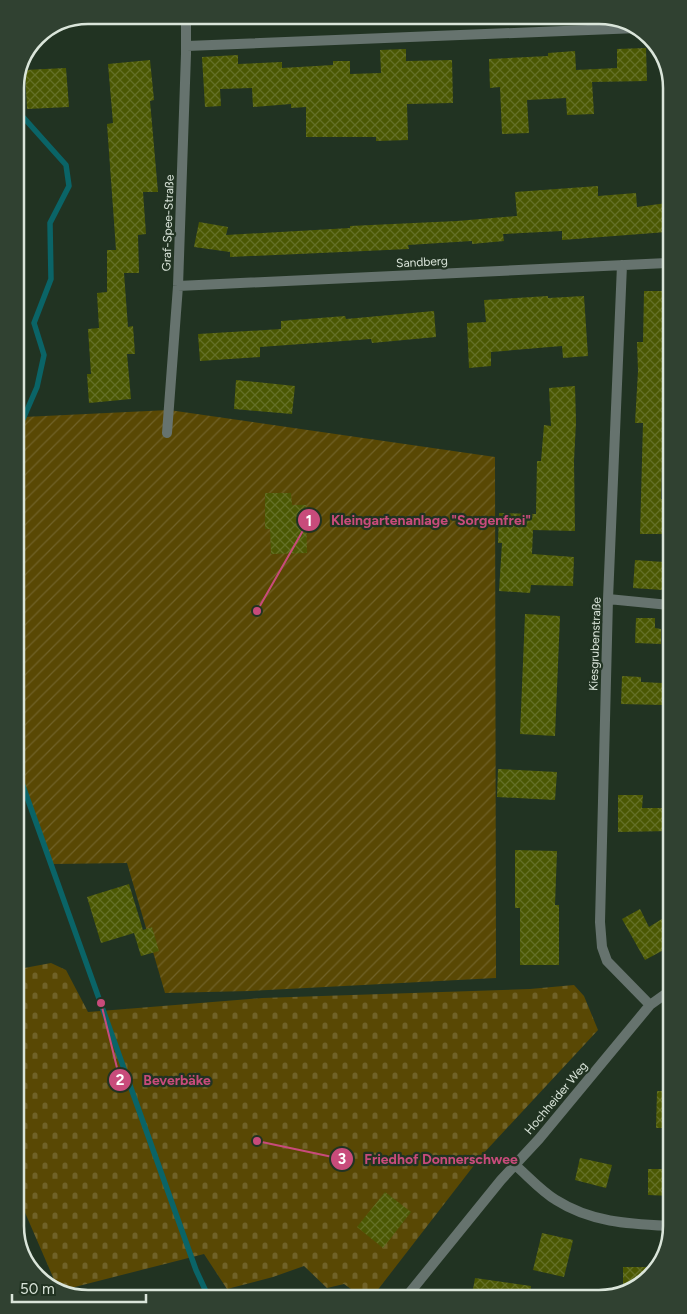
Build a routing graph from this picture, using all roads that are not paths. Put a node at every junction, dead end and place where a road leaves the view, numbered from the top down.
1 (186, 24) edge
2 (623, 29) edge
3 (187, 46) junction
4 (663, 263) edge
5 (622, 265) junction
6 (178, 286) junction
7 (167, 432) dead end
8 (608, 599) junction
9 (663, 604) edge
10 (663, 996) edge
11 (650, 1005) junction
12 (515, 1165) junction
13 (663, 1225) edge
14 (411, 1290) edge

1 - 3 street, Graf-Spee-Straße
2 - 3 street
3 - 6 street, Graf-Spee-Straße
4 - 5 street, Sandberg
5 - 6 street, Sandberg
5 - 8 street, Kiesgrubenstraße
6 - 7 street, Graf-Spee-Straße
8 - 9 street
8 - 11 street, Kiesgrubenstraße
10 - 11 street, Hochheider Weg
11 - 12 street, Hochheider Weg
12 - 13 street
12 - 14 street, Hochheider Weg

